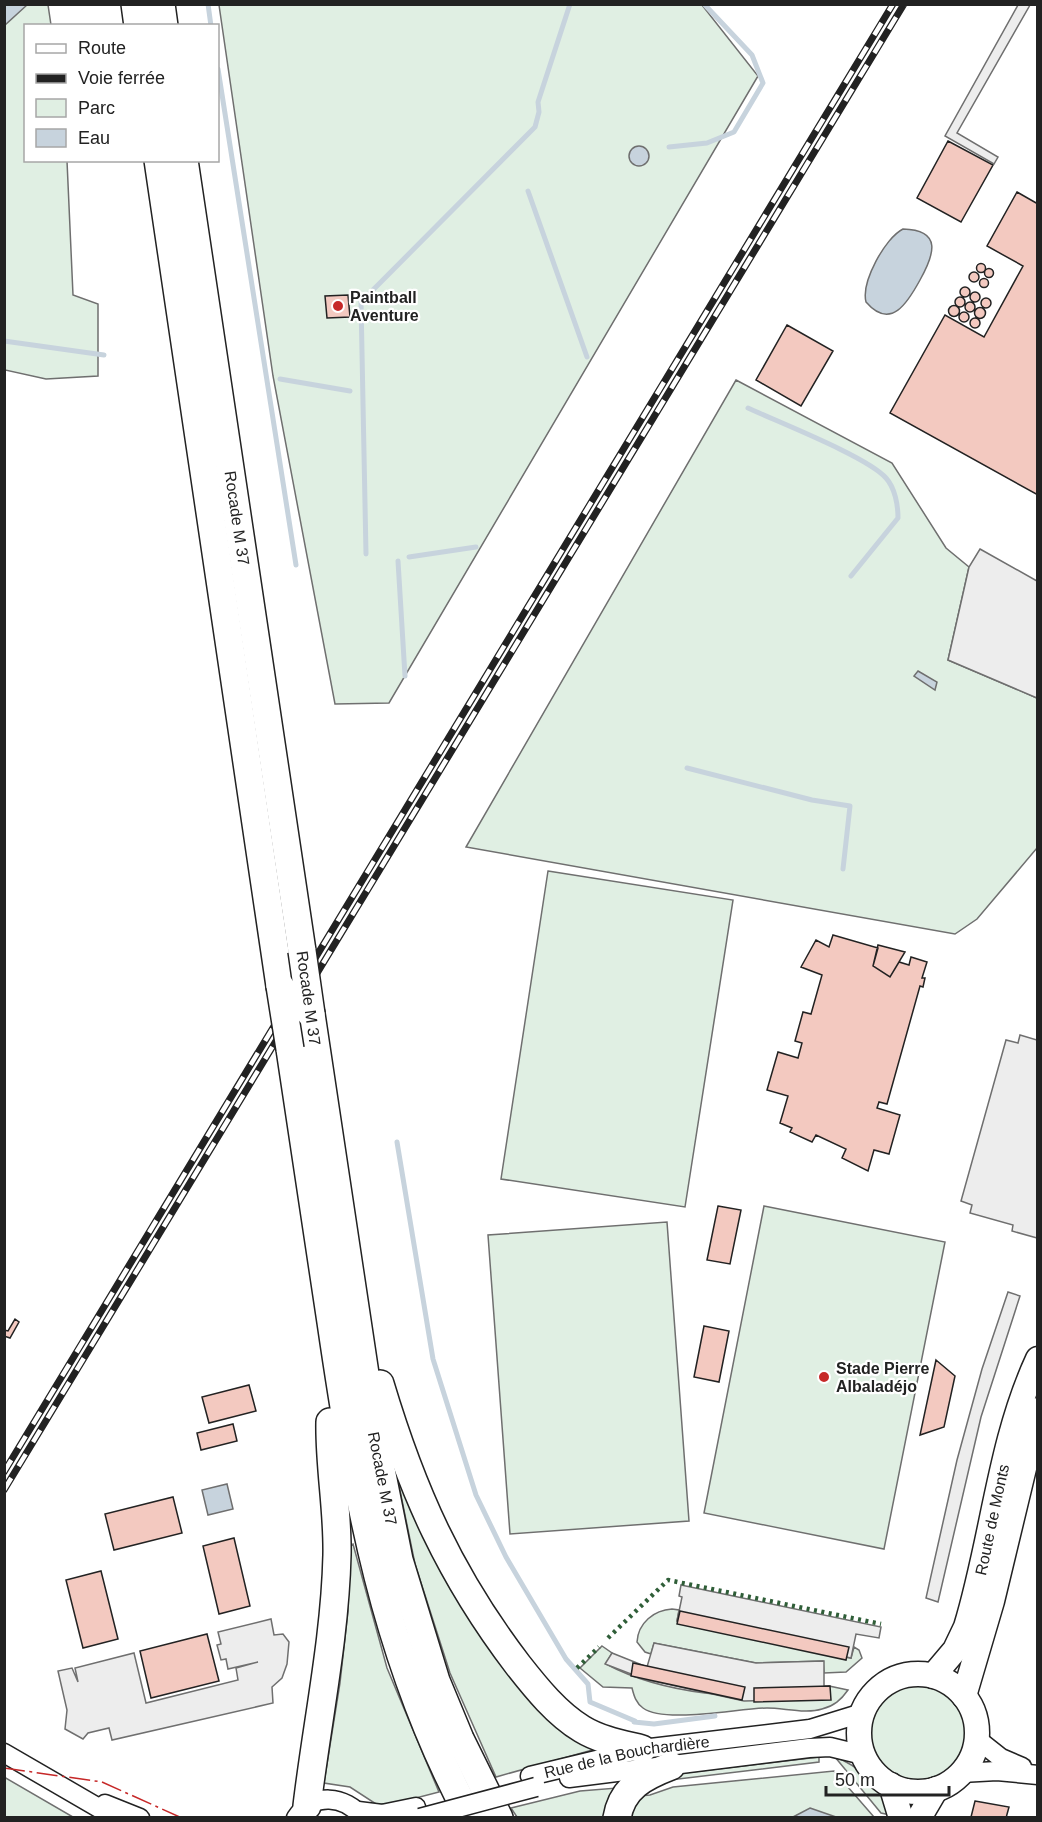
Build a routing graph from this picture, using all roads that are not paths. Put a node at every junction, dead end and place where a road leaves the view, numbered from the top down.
1 (135, 4) edge
2 (161, 4) edge
3 (138, 24) edge
4 (164, 24) edge
5 (158, 162) edge
6 (184, 162) edge
7 (352, 1288) junction
8 (333, 1336) junction
9 (1038, 1359) edge
10 (1038, 1410) edge
11 (933, 1676) junction
12 (964, 1696) junction
13 (862, 1713) junction
14 (977, 1739) junction
15 (642, 1749) junction
16 (4, 1753) edge
17 (863, 1755) junction
18 (671, 1766) junction
19 (961, 1773) junction
20 (1038, 1774) edge
21 (533, 1782) junction
22 (891, 1785) junction
23 (936, 1789) junction
24 (83, 1797) junction
25 (302, 1812) edge
26 (418, 1812) edge
27 (360, 1814) edge
28 (116, 1818) edge
29 (140, 1818) edge
30 (470, 1818) edge
31 (499, 1818) edge
32 (617, 1818) edge
33 (901, 1818) edge
34 (919, 1818) edge

1 - 3 highway
2 - 4 highway
5 - 8 highway, Rocade M 37, bridge
6 - 7 highway, Rocade M 37, bridge
7 - 15 highway
7 - 31 highway, Rocade M 37
8 - 25 highway
8 - 30 highway, Rocade M 37
9 - 11 main road, Route de Monts
10 - 12 main road, Route de Monts
11 - 12 main road
11 - 13 main road
12 - 14 main road
13 - 15 street, Rue de la Bouchardière
13 - 17 main road
14 - 19 main road
14 - 20 street
15 - 21 street, Rue de la Bouchardière
16 - 24 street
17 - 18 street, Rue de la Bouchardière
17 - 22 main road
18 - 21 street, Rue de la Bouchardière
18 - 32 highway
19 - 20 street
19 - 23 main road
21 - 26 street, Rue de la Bouchardière
22 - 23 main road
22 - 33 main road
23 - 34 main road
24 - 28 street
24 - 29 street
25 - 27 street
26 - 27 street, Rue de la Bouchardière

